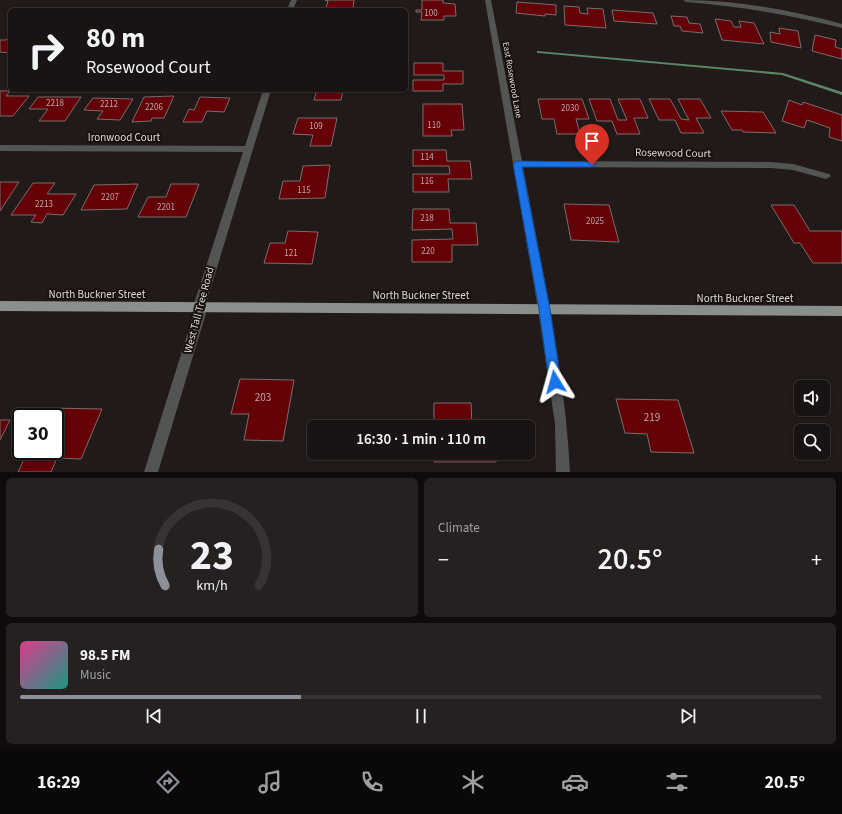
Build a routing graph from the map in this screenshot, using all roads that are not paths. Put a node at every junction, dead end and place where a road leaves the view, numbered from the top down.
1 (488, 0) edge
2 (686, 0) edge
3 (842, 26) edge
4 (266, 92) edge
5 (0, 148) edge
6 (248, 149) junction
7 (517, 164) junction
8 (826, 176) dead end
9 (0, 306) edge
10 (199, 308) junction
11 (544, 309) junction
12 (842, 311) edge
13 (151, 472) edge
14 (563, 472) edge

1 - 7 street, East Rosewood Lane
2 - 3 street
4 - 6 street, West Tall Tree Road
5 - 6 street, Ironwood Court
6 - 10 street, West Tall Tree Road
7 - 8 street, Rosewood Court
7 - 11 street, East Rosewood Lane
9 - 10 main road, North Buckner Street
10 - 11 main road, North Buckner Street
10 - 13 street, West Tall Tree Road
11 - 12 main road, North Buckner Street
11 - 14 street, East Rosewood Lane

